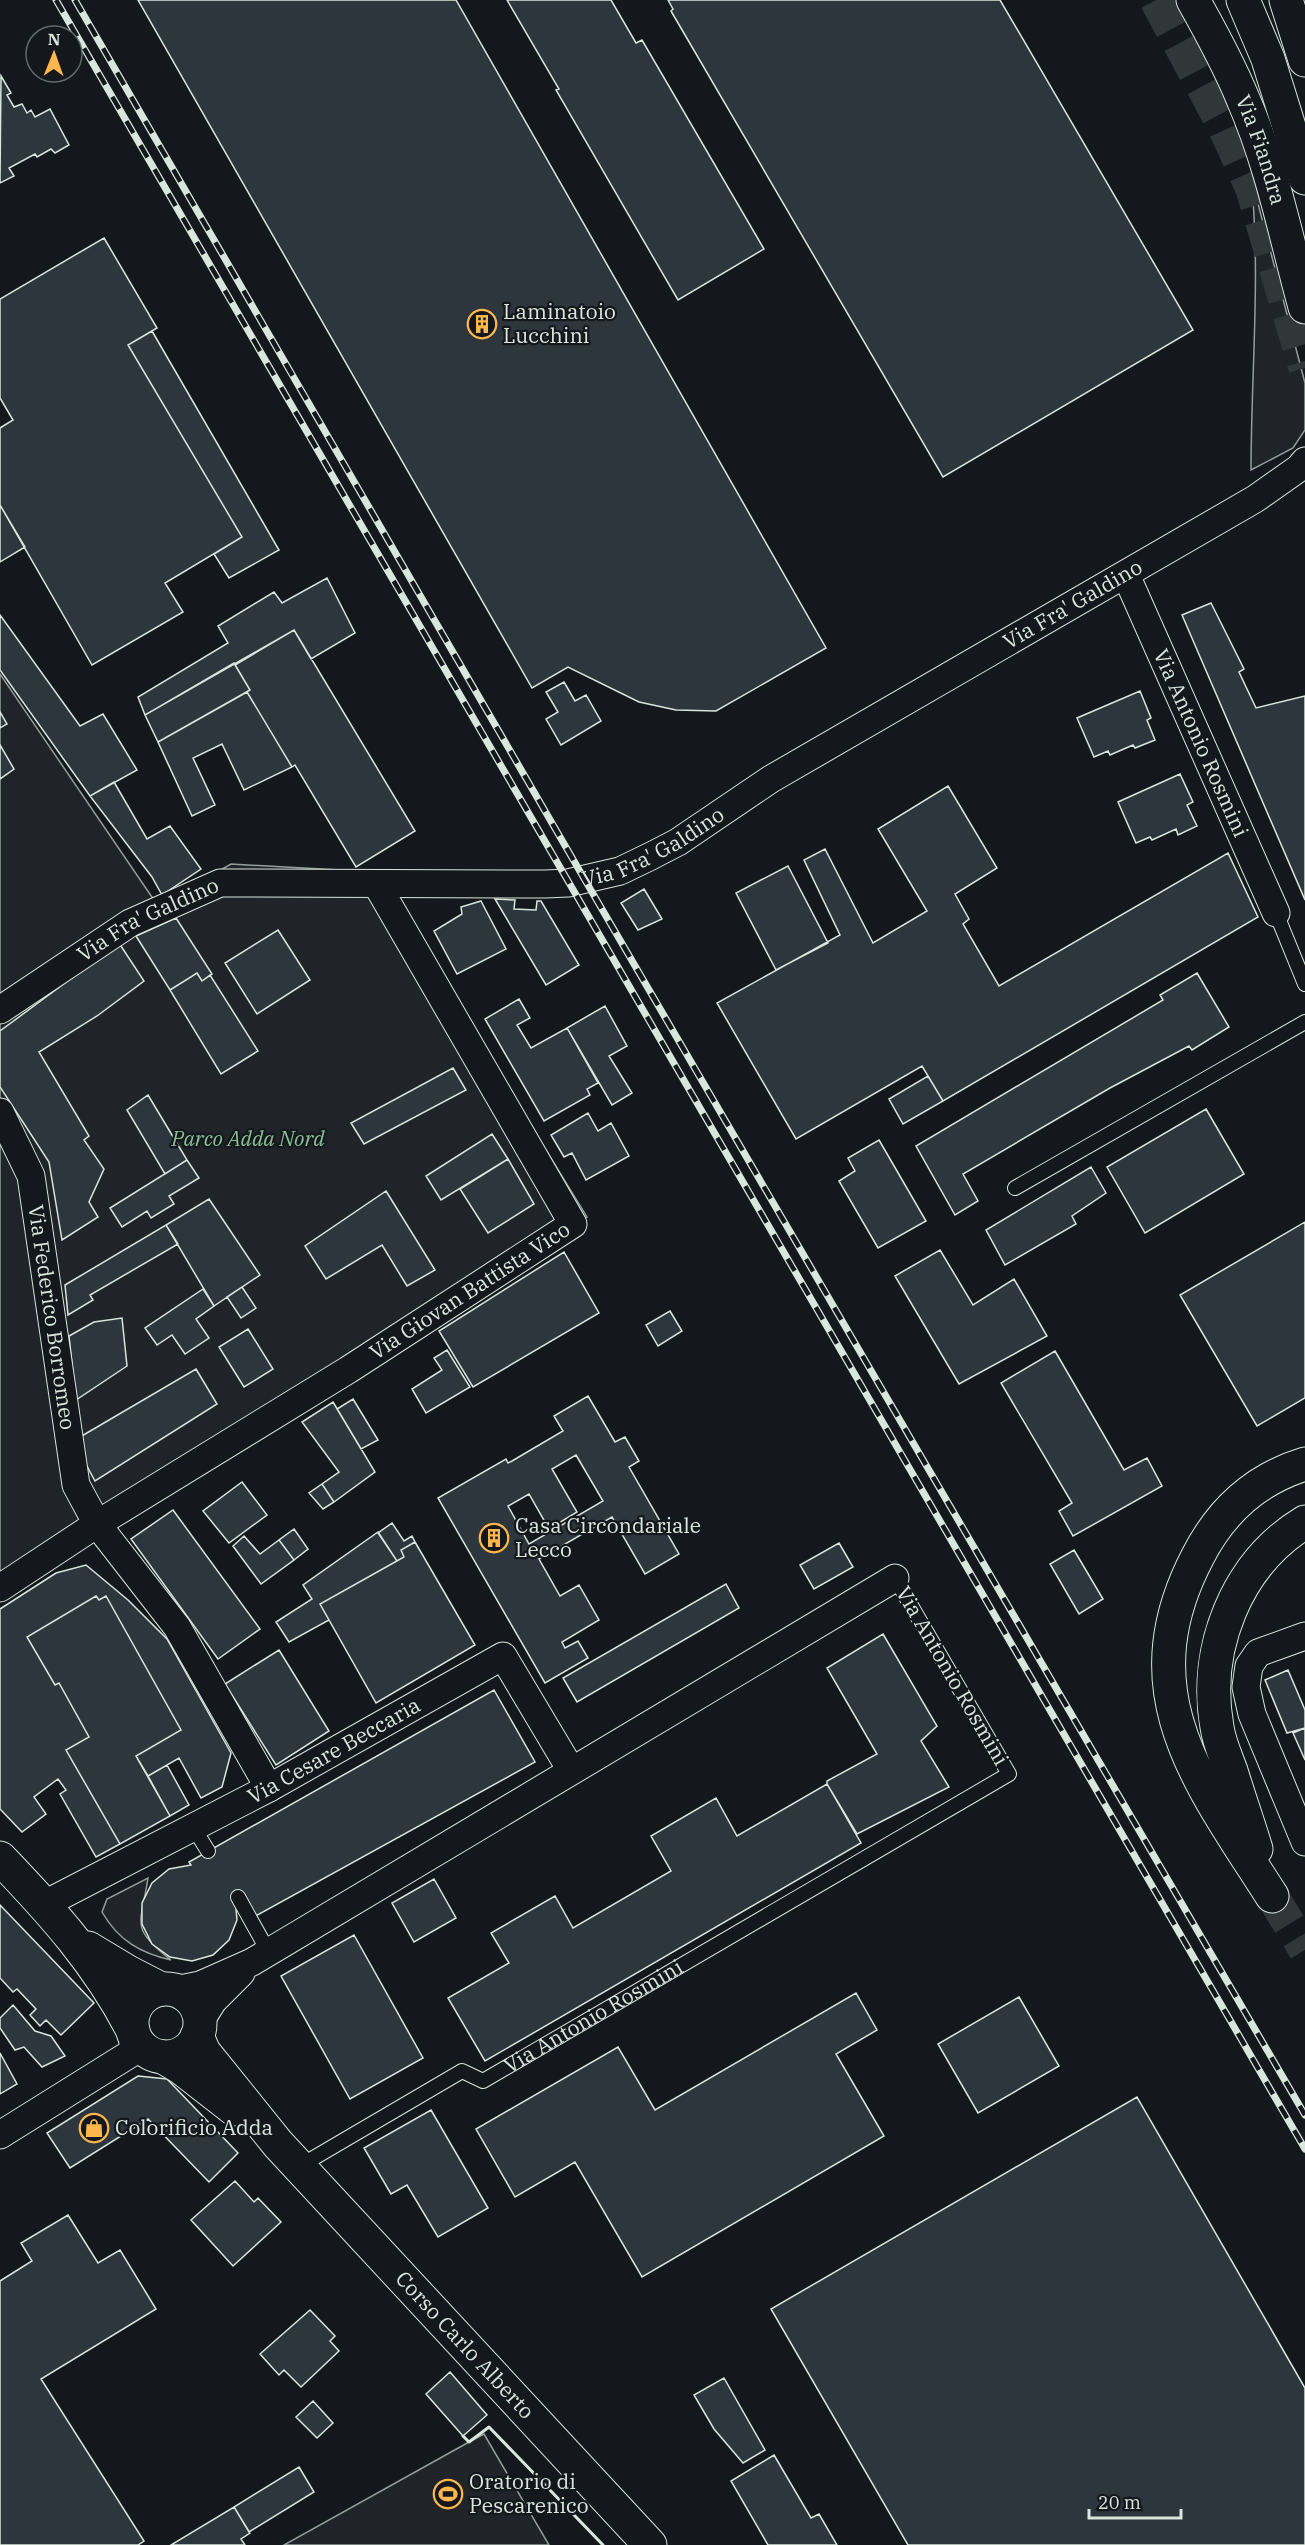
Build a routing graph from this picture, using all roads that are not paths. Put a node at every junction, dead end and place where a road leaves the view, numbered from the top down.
1 (1193, 0) edge
2 (1243, 0) edge
3 (1256, 0) edge
4 (1286, 0) edge
5 (1268, 59) junction
6 (1305, 60) edge
7 (1305, 178) edge
8 (1305, 307) edge
9 (1305, 461) edge
10 (1305, 483) edge
11 (1255, 499) junction
12 (1126, 575) junction
13 (378, 885) junction
14 (1276, 914) joint
15 (1305, 984) edge
16 (0, 1010) edge
17 (1305, 1022) edge
18 (0, 1112) edge
19 (1015, 1188) dead end
20 (1304, 1464) edge
21 (1305, 1522) edge
22 (97, 1524) junction
23 (895, 1578) joint
24 (0, 1588) edge
25 (1305, 1636) edge
26 (571, 1770) junction
27 (269, 1788) junction
28 (194, 1827) junction
29 (1305, 1842) edge
30 (208, 1851) dead end
31 (0, 1858) edge
32 (238, 1897) dead end
33 (45, 1904) junction
34 (76, 1941) junction
35 (260, 1957) junction
36 (168, 1990) junction
37 (198, 2029) junction
38 (133, 2031) junction
39 (163, 2057) junction
40 (0, 2135) edge
41 (289, 2155) junction
42 (650, 2545) edge

1 - 8 main road, Via Fiandra
2 - 5 main road
3 - 5 main road
4 - 6 main road
5 - 7 main road
9 - 11 street, Via Fra' Galdino
10 - 11 street, Via Fra' Galdino
11 - 12 street, Via Fra' Galdino
12 - 13 street, Via Fra' Galdino
12 - 14 street, Via Antonio Rosmini
13 - 16 street, Via Fra' Galdino
13 - 22 street, Via Giovan Battista Vico
14 - 15 lane
17 - 19 lane
18 - 22 street, Via Federico Borromeo
20 - 21 main road
22 - 24 street
22 - 27 street, Via Federico Borromeo
23 - 26 street, Via Antonio Rosmini
23 - 41 lane, Via Antonio Rosmini
25 - 29 street
26 - 27 street, Via Cesare Beccaria
26 - 35 street, Via Antonio Rosmini
27 - 28 street, Via Cesare Beccaria
28 - 30 lane
28 - 33 street, Via Cesare Beccaria
31 - 33 main road
32 - 35 lane
33 - 34 main road
34 - 36 main road
34 - 38 main road
35 - 36 street, Via Antonio Rosmini
35 - 37 street, Via Antonio Rosmini
36 - 37 main road
36 - 38 main road
37 - 39 main road
37 - 41 main road, Corso Carlo Alberto
38 - 39 main road
38 - 40 street
39 - 41 main road, Corso Carlo Alberto
41 - 42 main road, Corso Carlo Alberto

